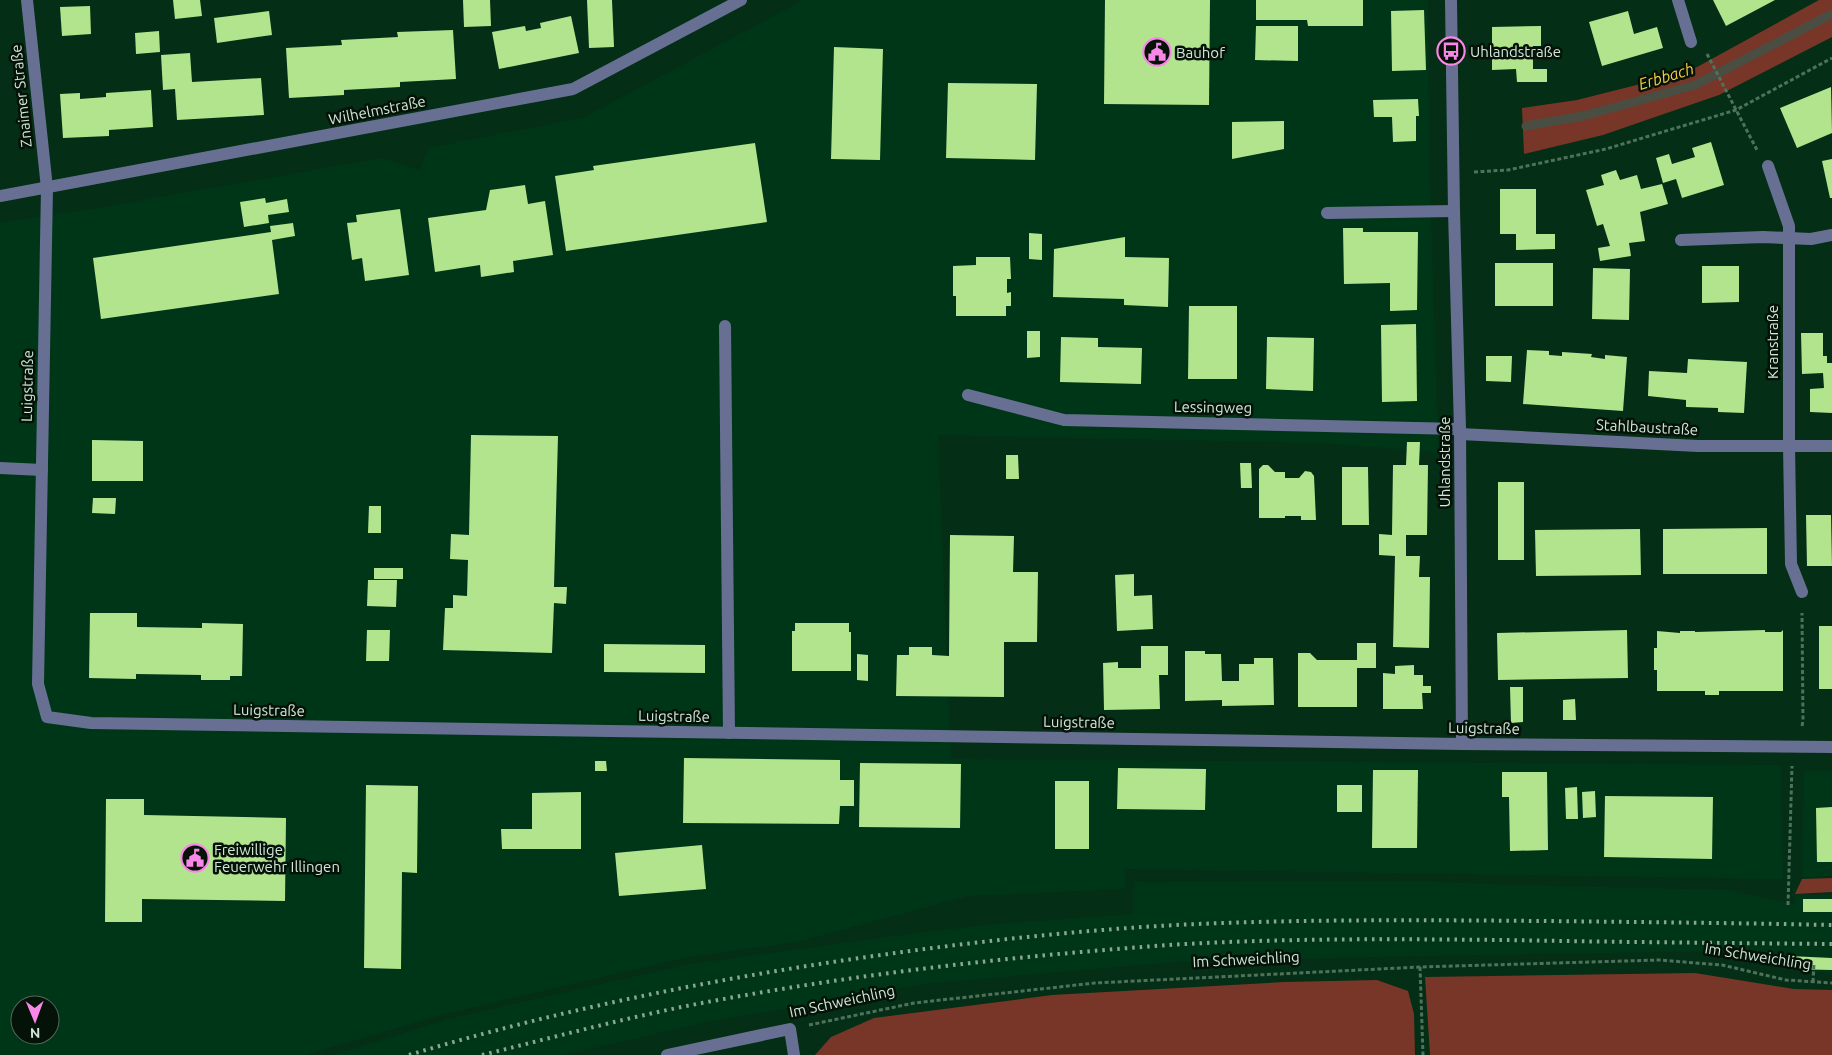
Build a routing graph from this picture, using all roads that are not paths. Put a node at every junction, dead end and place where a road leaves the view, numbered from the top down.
1 (26, 0) edge
2 (741, 0) edge
3 (1450, 0) edge
4 (1678, 0) edge
5 (1691, 42) dead end
6 (1768, 166) road end
7 (47, 188) junction
8 (0, 196) edge
9 (1454, 211) junction
10 (1327, 213) dead end
11 (1832, 236) edge
12 (1788, 238) junction
13 (1681, 240) dead end
14 (724, 326) dead end
15 (968, 395) dead end
16 (1460, 432) junction
17 (1789, 446) junction
18 (1832, 446) edge
19 (0, 468) edge
20 (42, 470) junction
21 (1802, 592) road end
22 (729, 733) junction
23 (1462, 744) junction
24 (1832, 746) edge
25 (666, 1055) edge
26 (794, 1055) edge

1 - 7 street, Znaimer Straße
2 - 7 street, Wilhelmstraße
3 - 9 street, Uhlandstraße
4 - 5 street
6 - 12 street, Kranstraße
7 - 8 street, Wilhelmstraße
7 - 20 street, Luigstraße
9 - 10 street
9 - 16 street, Uhlandstraße
11 - 12 street
12 - 13 street
12 - 17 street, Kranstraße
14 - 22 street
15 - 16 street, Lessingweg
16 - 17 street, Stahlbaustraße
16 - 23 street, Uhlandstraße
17 - 18 street, Stahlbaustraße
17 - 21 street, Kranstraße
19 - 20 street
20 - 22 street, Luigstraße
22 - 23 street, Luigstraße
23 - 24 street, Luigstraße
25 - 26 street, Im Schweichling

